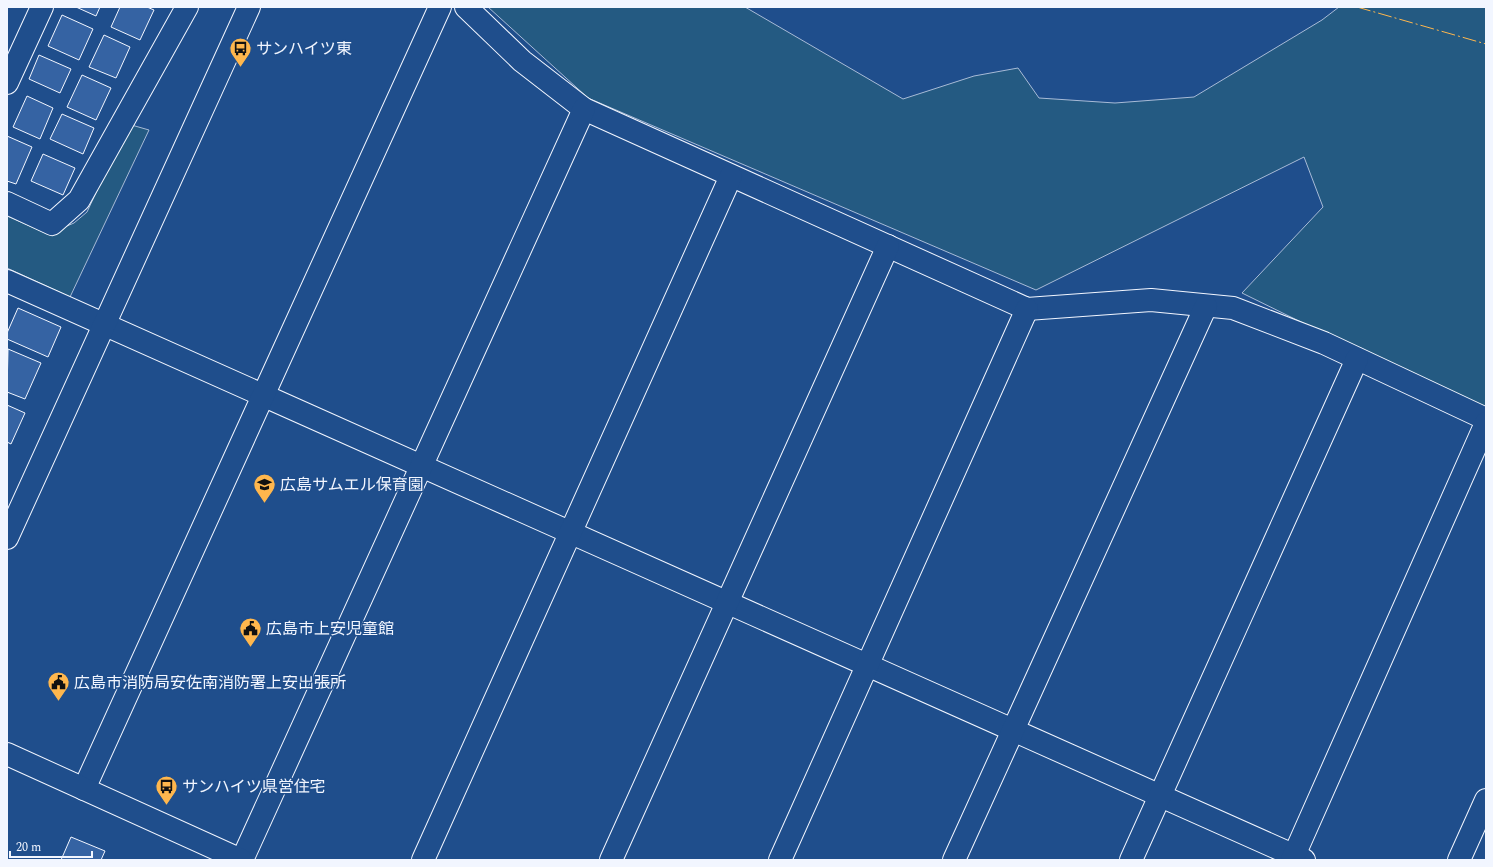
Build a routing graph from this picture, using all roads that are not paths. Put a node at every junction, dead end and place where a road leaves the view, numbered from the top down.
1 (42, 7) edge
2 (187, 7) edge
3 (249, 7) edge
4 (440, 7) edge
5 (466, 7) edge
6 (7, 83) edge
7 (584, 109) junction
8 (731, 176) junction
9 (7, 202) edge
10 (888, 246) junction
11 (7, 281) edge
12 (1206, 306) junction
13 (1027, 309) junction
14 (104, 325) junction
15 (1357, 359) junction
16 (263, 396) junction
17 (1486, 419) edge
18 (1486, 423) edge
19 (421, 466) junction
20 (571, 532) junction
21 (7, 538) edge
22 (727, 603) junction
23 (867, 665) junction
24 (1012, 730) junction
25 (7, 754) edge
26 (84, 789) junction
27 (1160, 796) junction
28 (1486, 800) edge
29 (1297, 859) edge
30 (241, 860) edge
31 (423, 860) edge
32 (611, 860) edge
33 (780, 860) edge
34 (954, 860) edge
35 (1131, 860) edge
36 (1459, 860) edge

1 - 6 street
2 - 9 street
3 - 14 street
4 - 16 street
5 - 7 street
7 - 8 street
7 - 19 street
8 - 10 street
8 - 20 street
10 - 13 street
10 - 22 street
11 - 14 street
12 - 13 street
12 - 15 street
12 - 24 street
13 - 23 street
14 - 16 street
14 - 21 street
15 - 17 street
15 - 27 street
16 - 19 street
16 - 26 street
18 - 29 street
19 - 20 street
19 - 30 street
20 - 22 street
20 - 31 street
22 - 23 street
22 - 32 street
23 - 24 street
23 - 33 street
24 - 27 street
24 - 34 street
25 - 26 street
26 - 30 street
27 - 29 street
27 - 35 street
28 - 36 street

